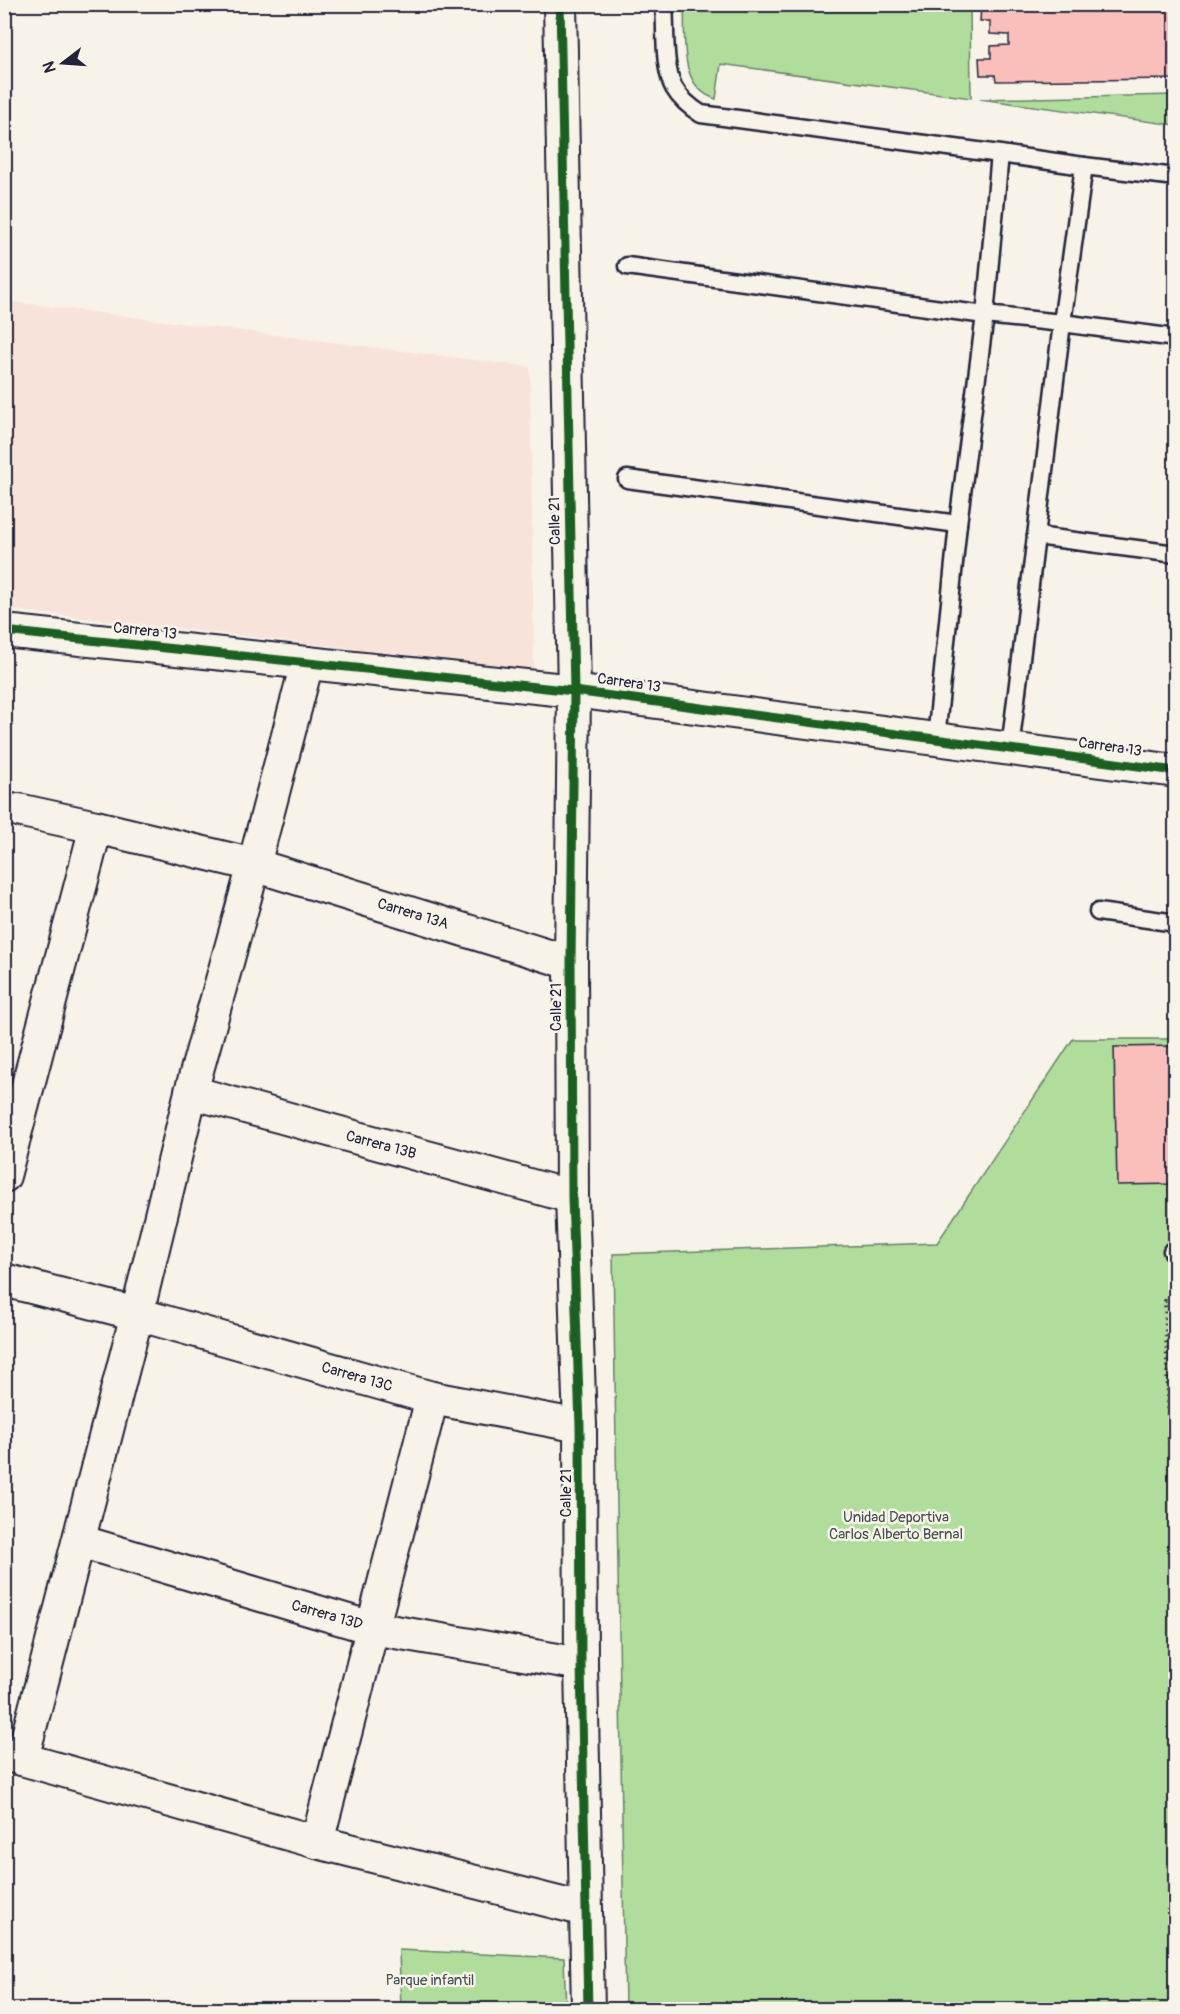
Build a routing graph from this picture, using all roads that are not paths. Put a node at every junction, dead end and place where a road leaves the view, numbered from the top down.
1 (560, 4) edge
2 (664, 4) edge
3 (1000, 154) junction
4 (1084, 166) junction
5 (1176, 177) edge
6 (627, 266) dead end
7 (985, 315) junction
8 (1062, 323) junction
9 (1176, 338) edge
10 (627, 479) dead end
11 (958, 524) junction
12 (1036, 536) junction
13 (1176, 554) edge
14 (4, 631) edge
15 (307, 663) junction
16 (574, 691) junction
17 (936, 739) junction
18 (1010, 749) junction
19 (1176, 771) edge
20 (18, 810) dead end
21 (96, 827) junction
22 (254, 865) junction
23 (1098, 912) dead end
24 (1176, 923) edge
25 (571, 963) junction
26 (191, 1092) junction
27 (4, 1176) edge
28 (572, 1197) junction
29 (4, 1280) edge
30 (137, 1314) junction
31 (432, 1398) junction
32 (580, 1426) junction
33 (79, 1541) junction
34 (372, 1628) junction
35 (581, 1664) junction
36 (13, 1757) edge
37 (317, 1842) junction
38 (586, 1910) junction
39 (588, 2010) edge

1 - 16 street, Calle 21
2 - 3 lane
3 - 4 lane
3 - 7 lane
4 - 5 lane
4 - 8 lane
6 - 7 lane
7 - 8 lane
7 - 11 lane
8 - 9 lane
8 - 12 lane
10 - 11 lane
11 - 17 lane
12 - 13 lane
12 - 18 lane
14 - 15 street, Carrera 13
15 - 16 street, Carrera 13
15 - 22 street
16 - 17 street, Carrera 13
16 - 25 street, Calle 21
17 - 18 street, Carrera 13
18 - 19 street, Carrera 13
20 - 21 street, Carrera 13A
21 - 22 street, Carrera 13A
21 - 27 street
22 - 25 street, Carrera 13A
22 - 26 street
23 - 24 lane
25 - 28 street, Calle 21
26 - 28 street, Carrera 13B
26 - 30 street
28 - 32 street, Calle 21
29 - 30 street, Carrera 13C
30 - 31 street, Carrera 13C
30 - 33 street
31 - 32 street, Carrera 13C
31 - 34 street
32 - 35 street, Calle 21
33 - 34 street, Carrera 13D
33 - 36 street
34 - 35 street, Carrera 13D
34 - 37 street
35 - 38 street, Calle 21
36 - 37 street
37 - 38 street
38 - 39 street, Calle 21

